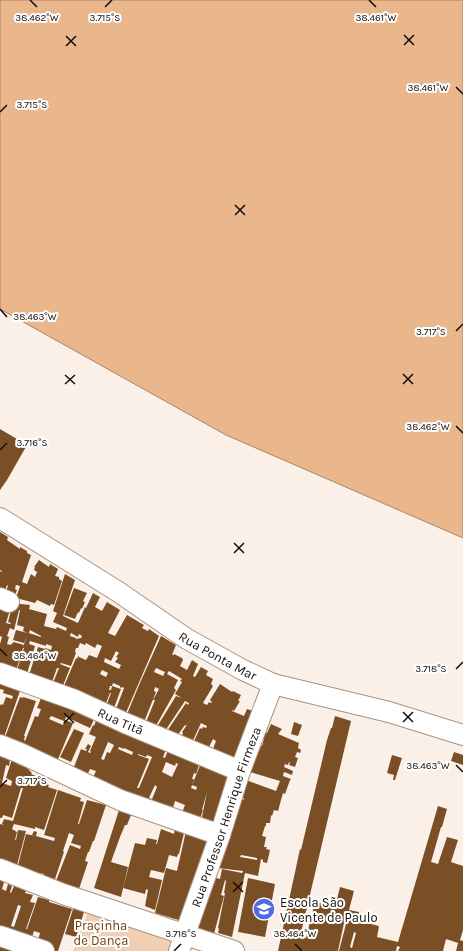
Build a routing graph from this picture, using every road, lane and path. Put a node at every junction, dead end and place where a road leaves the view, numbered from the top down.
1 (0, 518) edge
2 (0, 673) edge
3 (273, 684) junction
4 (463, 735) edge
5 (0, 744) edge
6 (240, 771) junction
7 (220, 835) junction
8 (0, 869) edge
9 (0, 936) edge
10 (182, 943) edge
11 (44, 951) edge
12 (234, 951) edge

1 - 3 street, Rua Ponta Mar
2 - 6 street, Rua Titã
3 - 4 street, Rua Ponta Mar
3 - 6 street, Rua Professor Henrique Firmeza
5 - 7 street
6 - 7 street, Rua Professor Henrique Firmeza
7 - 10 street, Rua Professor Henrique Firmeza
8 - 10 street
9 - 11 street
10 - 12 street

